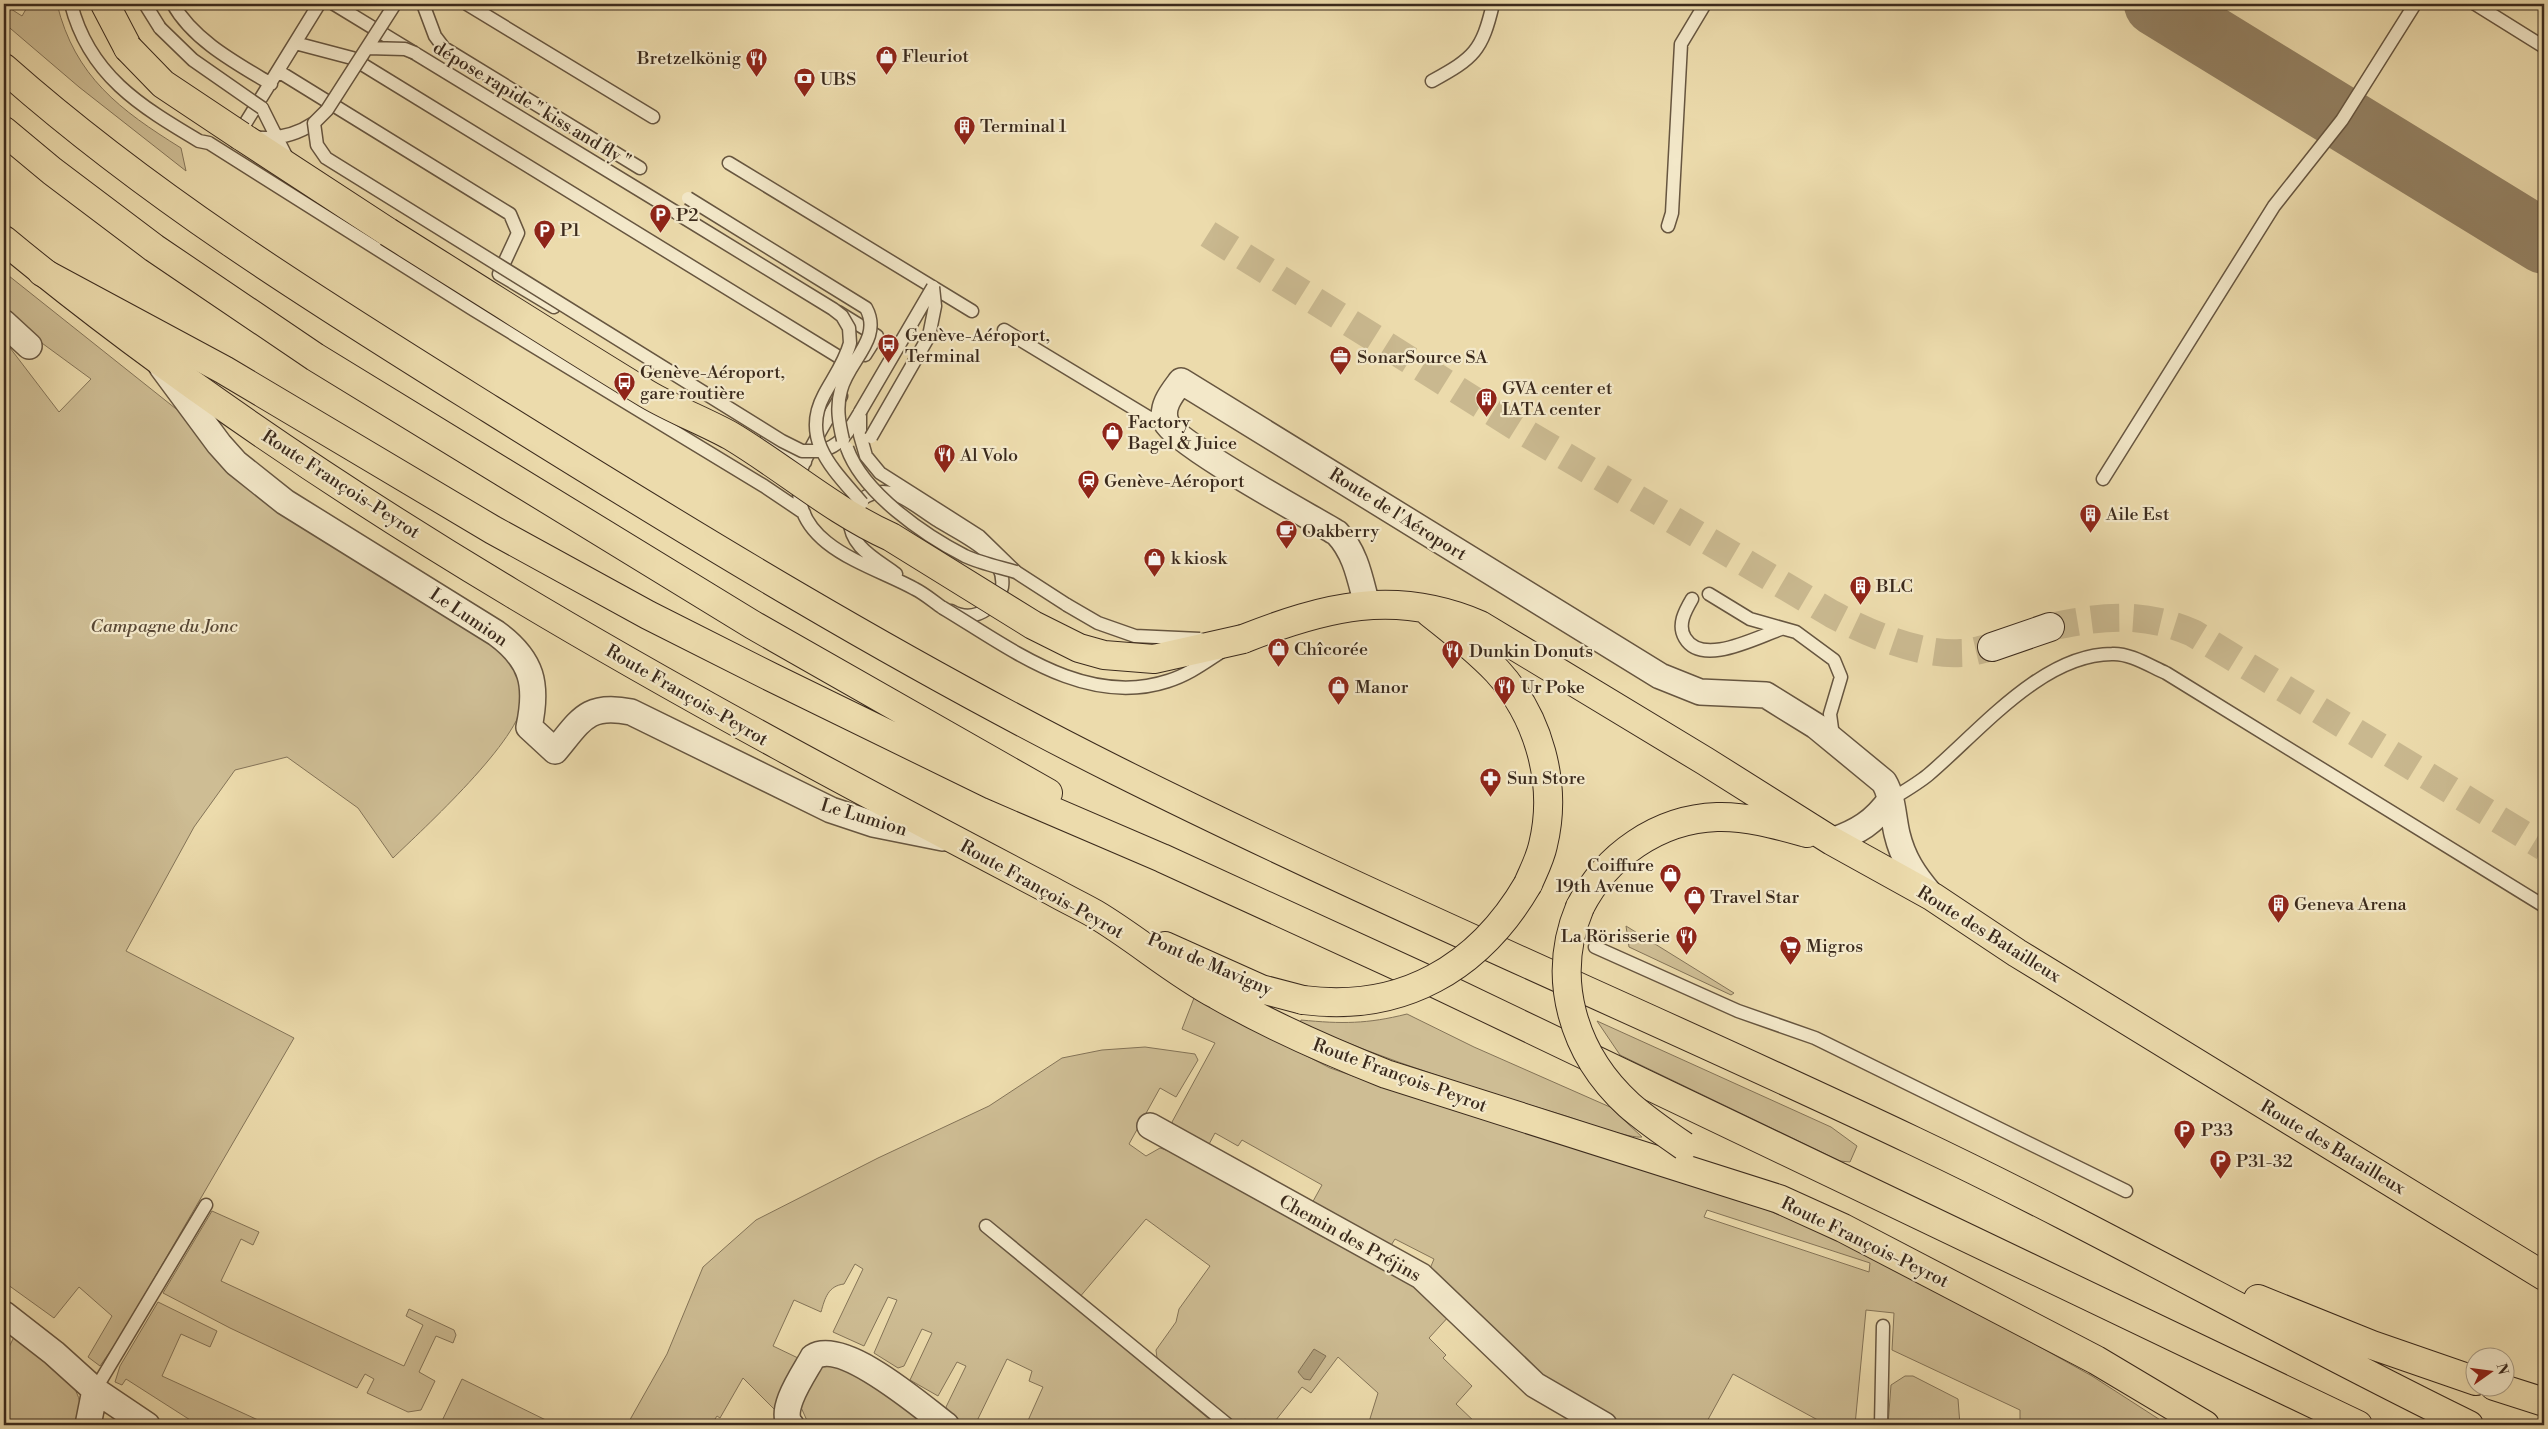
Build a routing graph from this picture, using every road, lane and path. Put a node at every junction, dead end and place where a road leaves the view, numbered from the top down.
1 (71, 4) edge
2 (105, 4) edge
3 (145, 4) edge
4 (173, 4) edge
5 (319, 4) edge
6 (334, 4) edge
7 (395, 4) edge
8 (423, 4) edge
9 (467, 4) edge
10 (1493, 4) edge
11 (1705, 4) edge
12 (2415, 4) edge
13 (2474, 4) edge
14 (296, 42) junction
15 (2544, 47) edge
16 (367, 48) junction
17 (4, 68) edge
18 (278, 71) junction
19 (1432, 81) dead end
20 (271, 84) junction
21 (652, 117) dead end
22 (314, 122) junction
23 (4, 131) edge
24 (241, 136) junction
25 (278, 137) junction
26 (209, 143) junction
27 (729, 163) dead end
28 (640, 168) dead end
29 (293, 172) junction
30 (630, 184) dead end
31 (688, 198) dead end
32 (678, 214) dead end
33 (1668, 226) dead end
34 (4, 240) edge
35 (42, 272) junction
36 (932, 287) junction
37 (972, 311) dead end
38 (4, 323) edge
39 (1004, 330) dead end
40 (29, 346) dead end
41 (157, 360) junction
42 (856, 368) junction
43 (860, 412) junction
44 (1166, 421) junction
45 (866, 440) junction
46 (845, 444) junction
47 (821, 451) junction
48 (805, 462) junction
49 (2103, 479) dead end
50 (864, 506) junction
51 (815, 508) junction
52 (890, 537) junction
53 (1016, 572) junction
54 (915, 589) junction
55 (1709, 594) dead end
56 (1692, 599) dead end
57 (1367, 605) junction
58 (946, 609) junction
59 (1425, 609) junction
60 (2050, 627) tunnel mouth
61 (1781, 629) junction
62 (1243, 639) junction
63 (2003, 640) tunnel mouth
64 (1835, 741) junction
65 (1890, 800) junction
66 (955, 841) junction
67 (1832, 841) junction
68 (1162, 858) junction
69 (1932, 897) junction
70 (2544, 906) edge
71 (1096, 914) junction
72 (1595, 947) dead end
73 (1150, 1126) dead end
74 (2126, 1191) dead end
75 (1779, 1199) junction
76 (206, 1205) dead end
77 (986, 1226) dead end
78 (2118, 1242) junction
79 (2544, 1276) edge
80 (4, 1314) edge
81 (1883, 1326) dead end
82 (2466, 1378) edge
83 (95, 1390) junction
84 (2516, 1393) edge
85 (2544, 1402) edge
86 (88, 1425) edge
87 (147, 1425) edge
88 (791, 1425) edge
89 (946, 1425) edge
90 (1228, 1425) edge
91 (1604, 1425) edge
92 (1881, 1425) edge
93 (2205, 1425) edge
94 (2358, 1425) edge
95 (2469, 1425) edge

1 - 26 lane
2 - 24 main road, Route des Batailleux, bridge
3 - 25 lane, bridge
4 - 20 lane
5 - 14 lane
6 - 42 lane
7 - 16 lane, bridge
8 - 28 lane
9 - 21 lane
10 - 19 lane
11 - 33 lane
12 - 49 lane
13 - 15 lane
14 - 18 lane
14 - 42 lane
16 - 22 lane, bridge
16 - 30 lane, dépose rapide " kiss and fly ", bridge
17 - 78 main road
18 - 20 lane
18 - 48 lane
20 - 26 lane
22 - 25 lane
22 - 47 lane, bridge
23 - 68 main road
24 - 25 lane
24 - 29 main road, Route des Batailleux
25 - 29 lane
26 - 51 lane
27 - 36 lane
29 - 51 main road, Route des Batailleux, bridge
31 - 46 lane, bridge
32 - 47 lane, bridge
34 - 35 main road, Route François-Peyrot
35 - 41 main road, Route François-Peyrot
35 - 68 main road
36 - 37 lane
36 - 43 lane, bridge
36 - 45 lane, bridge
38 - 40 street
39 - 44 lane
41 - 66 main road, Route François-Peyrot
41 - 66 street, Le Lumion
42 - 48 lane
43 - 45 lane
43 - 46 lane
44 - 57 street
44 - 64 street, Route de l'Aéroport
45 - 46 lane
45 - 53 lane
46 - 47 lane
46 - 53 lane, bridge
47 - 50 lane, bridge
48 - 51 lane
50 - 51 lane, bridge
50 - 52 lane
51 - 52 main road, Route des Batailleux, bridge
51 - 54 lane
52 - 62 main road, Route des Batailleux, bridge
53 - 62 lane, bridge
54 - 58 lane
54 - 58 lane
55 - 61 lane
56 - 61 lane
57 - 59 main road, Route des Batailleux
57 - 62 main road, Route des Batailleux
58 - 62 lane, bridge
59 - 67 main road, Route des Batailleux
59 - 71 main road, Pont de Mavigny, bridge
60 - 63 street
61 - 64 lane
64 - 65 street, Route de l'Aéroport
65 - 67 street
65 - 69 street, Route de l'Aéroport
65 - 70 lane
66 - 71 main road, Route François-Peyrot
67 - 69 main road, Route des Batailleux
67 - 75 main road, bridge
68 - 94 main road
69 - 79 main road, Route des Batailleux
71 - 75 main road, Route François-Peyrot
72 - 74 lane
73 - 91 street, Chemin des Préjins
75 - 93 main road, Route François-Peyrot
76 - 83 lane
77 - 90 lane
78 - 82 main road
78 - 95 main road
80 - 83 street
81 - 92 lane
83 - 86 street
83 - 87 street
84 - 85 main road
88 - 89 street

